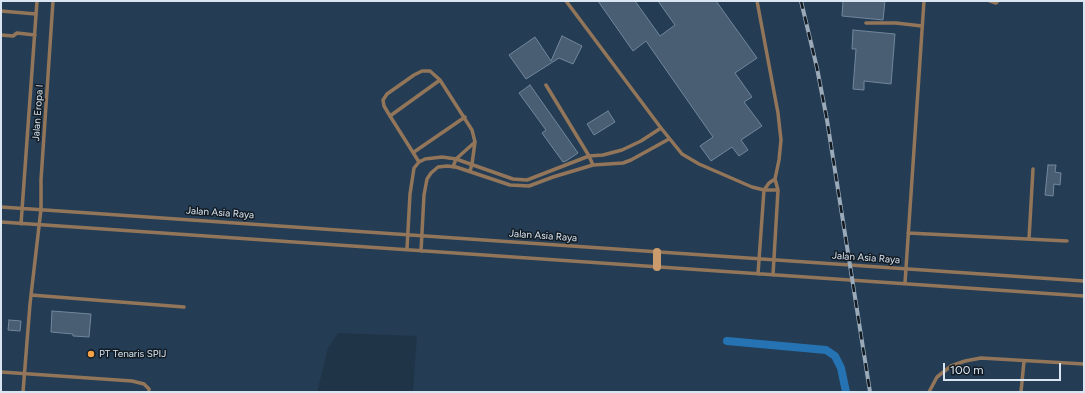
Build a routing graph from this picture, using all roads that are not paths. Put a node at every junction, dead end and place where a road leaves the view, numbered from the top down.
1 (37, 1) edge
2 (54, 1) edge
3 (566, 1) edge
4 (757, 1) edge
5 (924, 1) edge
6 (990, 1) edge
7 (998, 1) edge
8 (1, 11) edge
9 (36, 14) junction
10 (866, 23) dead end
11 (922, 26) junction
12 (1, 35) edge
13 (35, 35) junction
14 (440, 80) junction
15 (546, 85) dead end
16 (390, 116) junction
17 (465, 117) junction
18 (660, 128) junction
19 (669, 138) junction
20 (475, 142) junction
21 (414, 152) junction
22 (589, 156) junction
23 (456, 159) junction
24 (419, 162) junction
25 (472, 164) junction
26 (593, 165) junction
27 (453, 167) junction
28 (1033, 169) dead end
29 (470, 171) junction
30 (775, 179) junction
31 (764, 190) junction
32 (778, 190) junction
33 (1, 207) edge
34 (21, 208) junction
35 (41, 209) junction
36 (1, 222) edge
37 (21, 224) junction
38 (40, 225) junction
39 (908, 233) junction
40 (408, 234) junction
41 (422, 235) junction
42 (1029, 239) junction
43 (1067, 241) dead end
44 (407, 249) junction
45 (421, 250) junction
46 (657, 252) junction
47 (759, 259) junction
48 (774, 260) junction
49 (657, 266) junction
50 (905, 268) junction
51 (758, 274) junction
52 (773, 275) junction
53 (1084, 281) edge
54 (905, 283) junction
55 (31, 295) junction
56 (1084, 296) edge
57 (184, 307) dead end
58 (1024, 361) junction
59 (1084, 364) edge
60 (1, 372) edge
61 (24, 374) junction
62 (23, 392) edge
63 (149, 392) edge
64 (929, 392) edge
65 (1021, 392) edge

1 - 9 lane, Jalan Eropa I
2 - 35 lane, Jalan Eropa I
3 - 18 lane
4 - 30 lane
5 - 11 lane
6 - 7 lane
8 - 9 lane
9 - 13 lane, Jalan Eropa I
10 - 11 lane
11 - 39 lane
12 - 13 lane
13 - 34 lane, Jalan Eropa I
14 - 16 lane
14 - 16 lane
14 - 17 lane
15 - 22 lane
16 - 21 lane
17 - 20 lane
17 - 21 lane
18 - 19 lane
18 - 22 lane
19 - 26 lane
19 - 31 lane
20 - 23 lane
20 - 25 lane
21 - 24 lane
22 - 25 lane
22 - 26 lane
23 - 24 lane
23 - 25 lane
23 - 27 lane
24 - 40 lane
25 - 29 lane
26 - 29 lane
27 - 29 lane
27 - 41 lane
28 - 42 lane
30 - 31 lane
30 - 32 lane
31 - 32 lane
31 - 47 lane
32 - 48 lane
33 - 34 lane, Jalan Asia Raya
34 - 35 lane, Jalan Asia Raya
34 - 37 lane, Jalan Eropa I
35 - 38 lane, Jalan Eropa I
35 - 40 lane, Jalan Asia Raya
36 - 37 lane
37 - 38 lane
38 - 44 lane
38 - 55 lane, Jalan Eropa I
39 - 42 lane
39 - 50 lane
40 - 41 lane, Jalan Asia Raya
40 - 44 lane
41 - 45 lane
41 - 46 lane, Jalan Asia Raya
42 - 43 lane
44 - 45 lane
45 - 49 lane
46 - 47 lane, Jalan Asia Raya
46 - 49 street
47 - 48 lane, Jalan Asia Raya
47 - 51 lane
48 - 50 lane, Jalan Asia Raya
48 - 52 lane
49 - 51 lane
50 - 53 lane, Jalan Asia Raya
50 - 54 lane
51 - 52 lane
52 - 54 lane
54 - 56 lane
55 - 57 lane
55 - 61 lane, Jalan Eropa I
58 - 59 lane
58 - 64 lane
58 - 65 lane
60 - 61 lane
61 - 62 lane, Jalan Eropa I
61 - 63 lane

